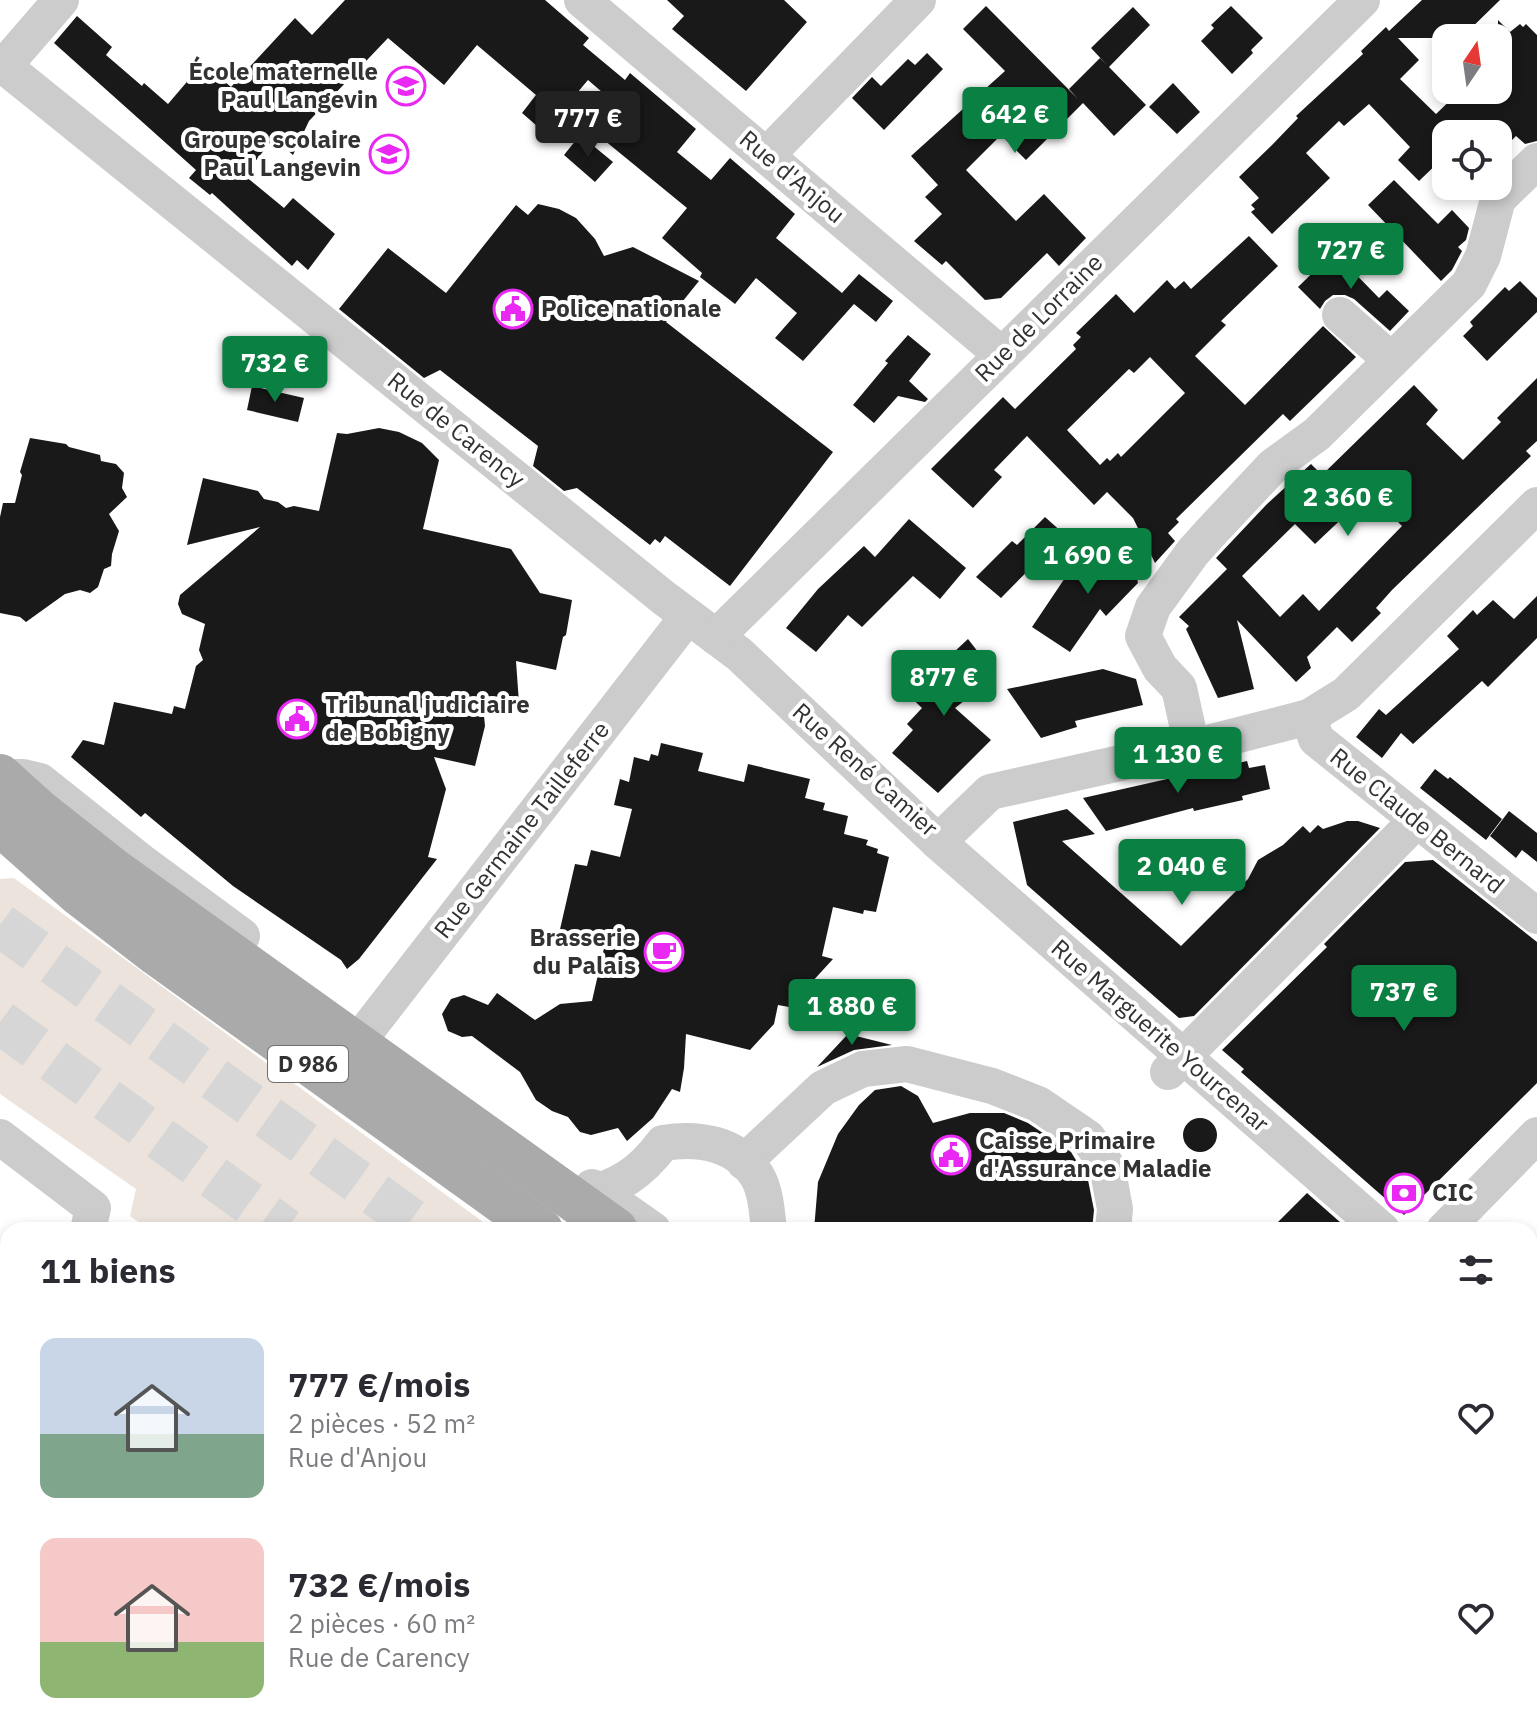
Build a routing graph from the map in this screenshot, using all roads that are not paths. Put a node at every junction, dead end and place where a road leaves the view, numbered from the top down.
1 (61, 0) edge
2 (582, 0) edge
3 (918, 0) edge
4 (1362, 0) edge
5 (2, 65) edge
6 (767, 155) junction
7 (1537, 161) edge
8 (1340, 315) dead end
9 (1002, 355) junction
10 (1391, 360) junction
11 (1537, 505) edge
12 (702, 626) junction
13 (1309, 717) junction
14 (1192, 747) junction
15 (0, 777) edge
16 (1416, 821) junction
17 (1, 828) edge
18 (938, 842) junction
19 (116, 872) junction
20 (1537, 916) edge
21 (363, 1035) junction
22 (1175, 1064) junction
23 (1537, 1135) edge
24 (0, 1137) edge
25 (744, 1162) junction
26 (596, 1207) edge
27 (91, 1219) edge
28 (530, 1222) edge
29 (633, 1222) edge
30 (768, 1222) edge
31 (1114, 1222) edge
32 (1372, 1222) edge
33 (1452, 1222) edge

1 - 5 street
2 - 6 street, Rue d'Anjou
3 - 6 street
4 - 9 street, Rue de Lorraine
5 - 12 street, Rue de Carency
6 - 9 street, Rue d'Anjou
7 - 10 street
8 - 10 street
9 - 12 street, Rue de Lorraine
10 - 14 street
11 - 13 street, Rue René Camier
12 - 18 street, Rue René Camier
12 - 21 street, Rue Germaine Tailleferre
13 - 14 street, Rue René Camier
13 - 16 street, Rue Claude Bernard
14 - 18 street, Rue René Camier
15 - 19 main road, D 986
15 - 21 street
16 - 20 street, Rue Claude Bernard
16 - 22 street
17 - 19 street
17 - 28 main road, D 986
18 - 22 street, Rue Marguerite Yourcenar
19 - 21 main road, D 986
21 - 26 main road, D 986
22 - 32 street, Rue Marguerite Yourcenar
23 - 33 street
24 - 27 street
25 - 26 street
25 - 30 street
25 - 31 street
26 - 29 street

